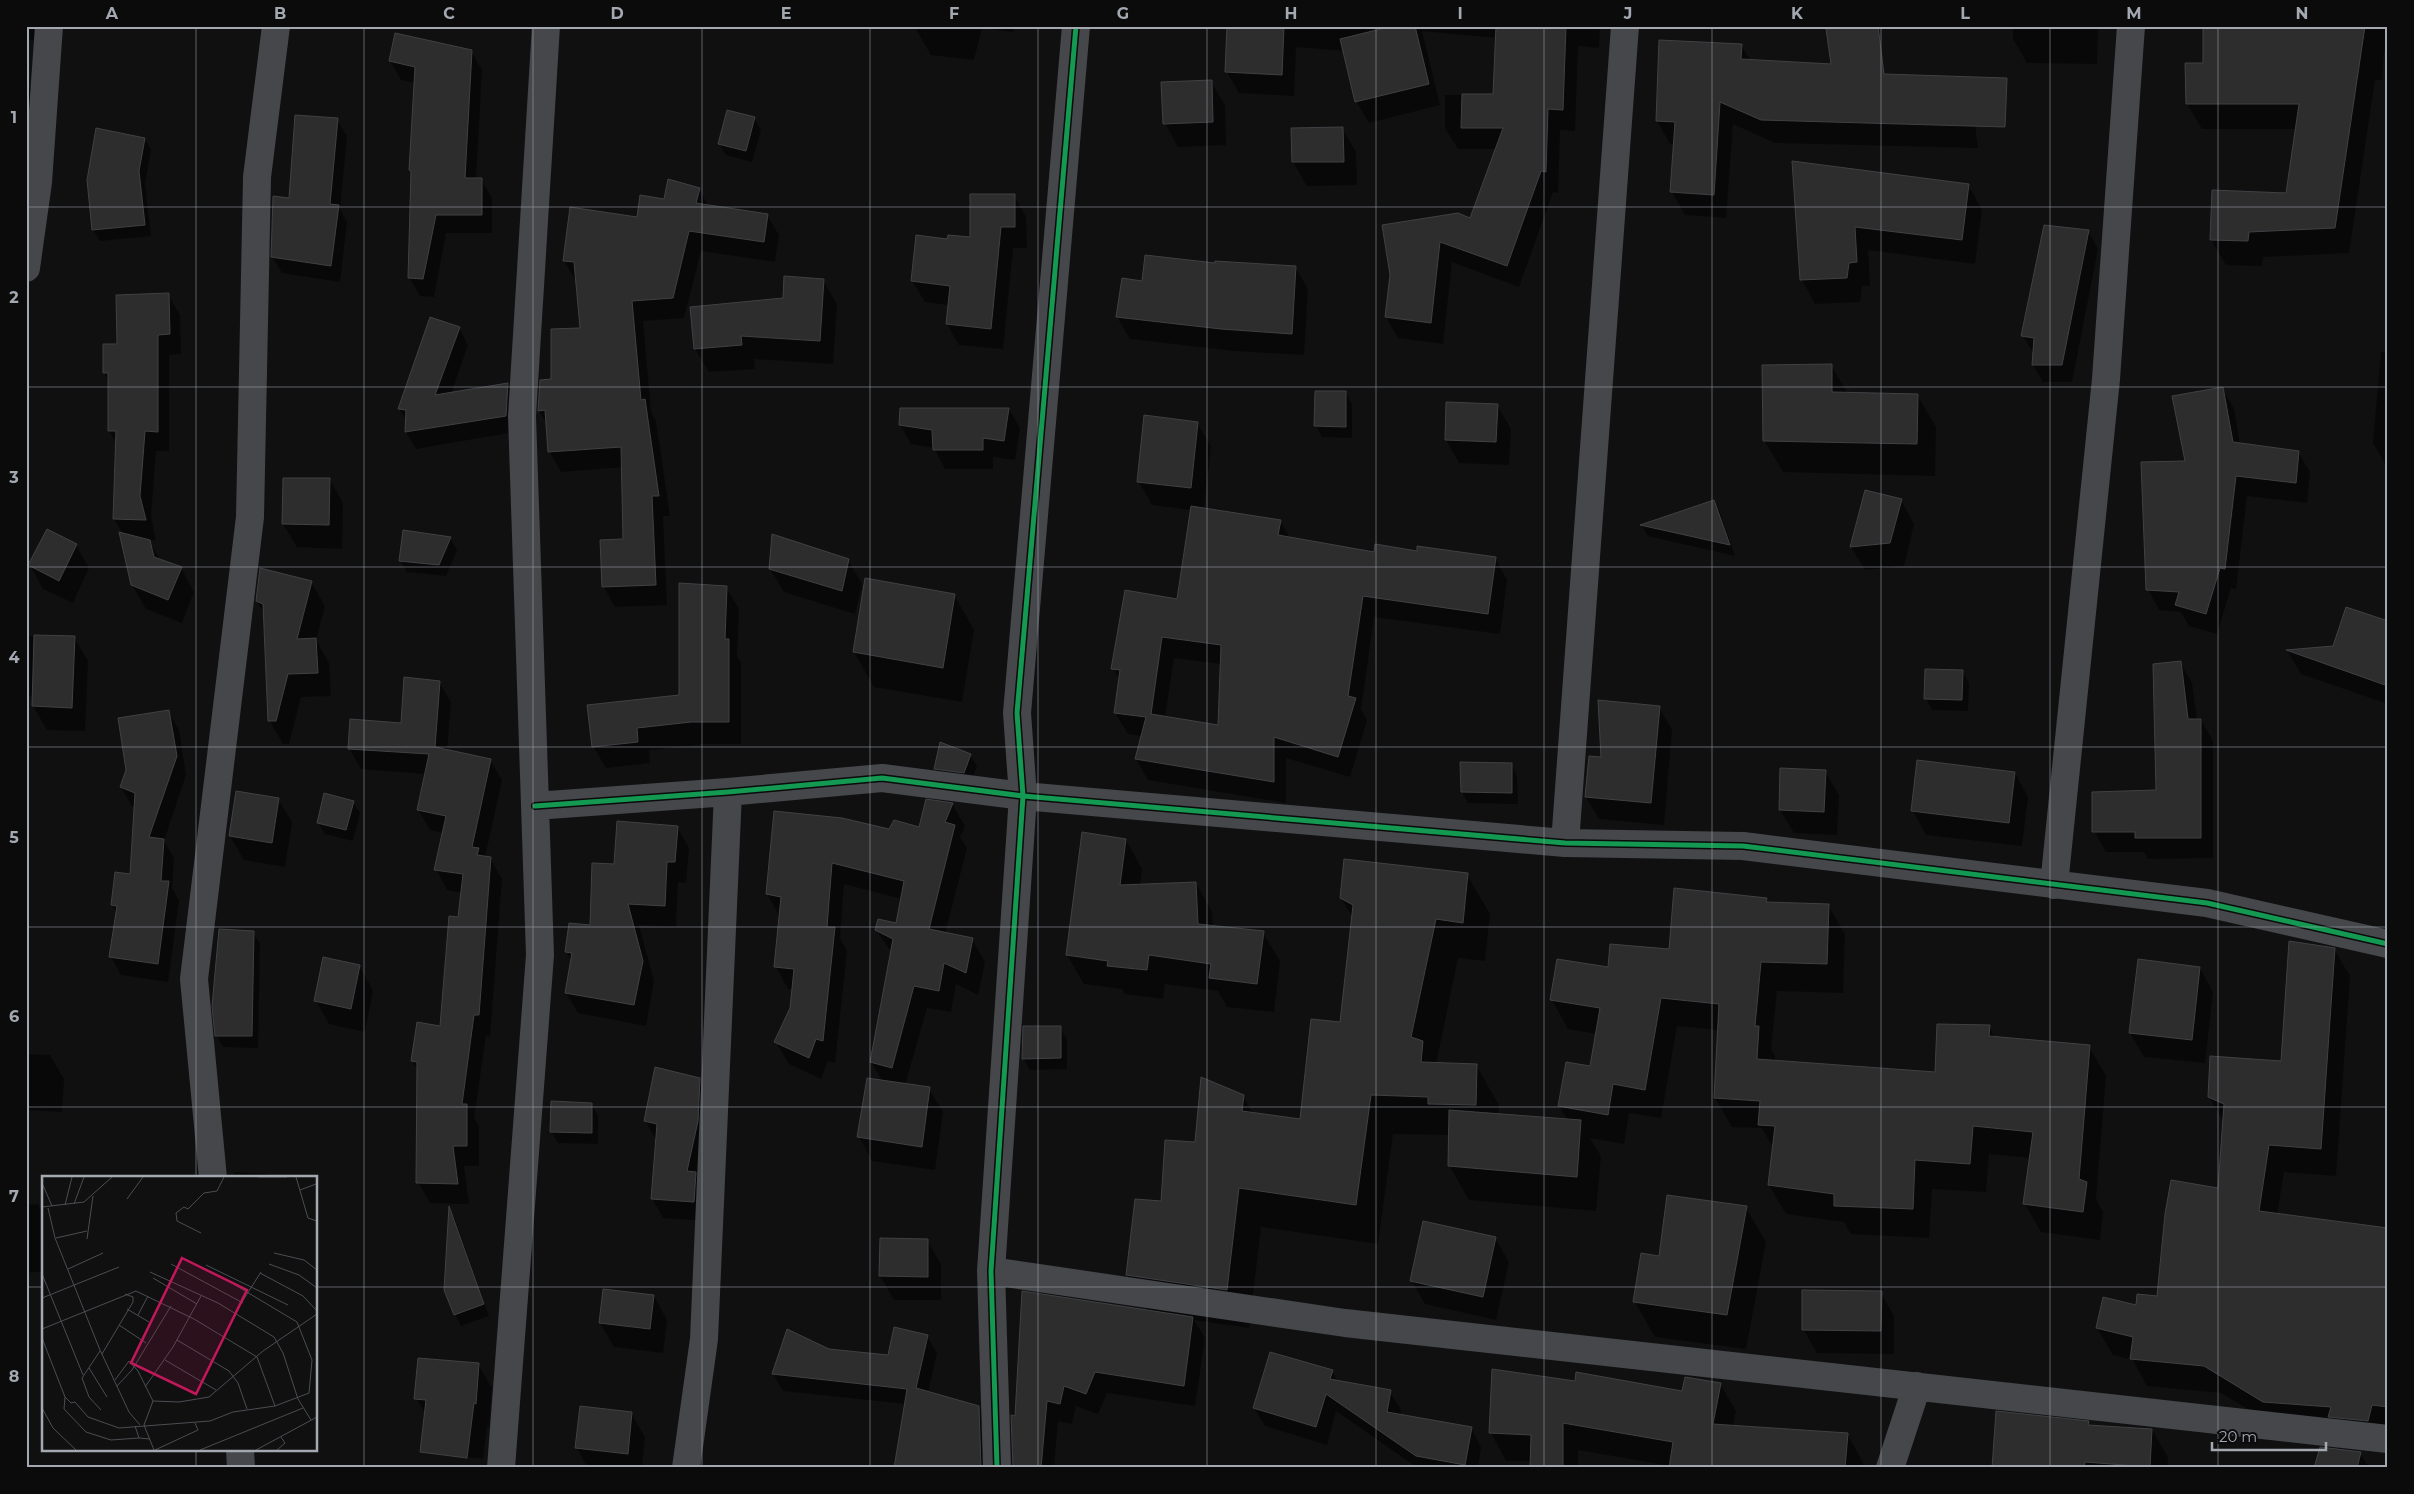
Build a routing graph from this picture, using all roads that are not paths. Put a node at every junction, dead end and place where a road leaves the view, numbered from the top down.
1 (49, 26) edge
2 (276, 26) edge
3 (546, 26) edge
4 (1076, 26) edge
5 (1625, 26) edge
6 (2131, 26) edge
7 (26, 268) edge
8 (728, 792) junction
9 (1023, 796) junction
10 (534, 806) junction
11 (1564, 843) junction
12 (2054, 885) junction
13 (2388, 944) edge
14 (213, 1176) edge
15 (991, 1271) junction
16 (1917, 1386) junction
17 (2388, 1440) edge
18 (240, 1452) edge
19 (242, 1468) edge
20 (501, 1468) edge
21 (686, 1468) edge
22 (997, 1468) edge
23 (1890, 1468) edge

1 - 7 street
2 - 14 street
3 - 10 street
4 - 9 street
5 - 11 street
6 - 12 street
8 - 9 street
8 - 10 street
8 - 21 street
9 - 11 street
9 - 15 street
10 - 20 street
11 - 12 street
12 - 13 street
15 - 16 street
15 - 22 street
16 - 17 street
16 - 23 street
18 - 19 street

